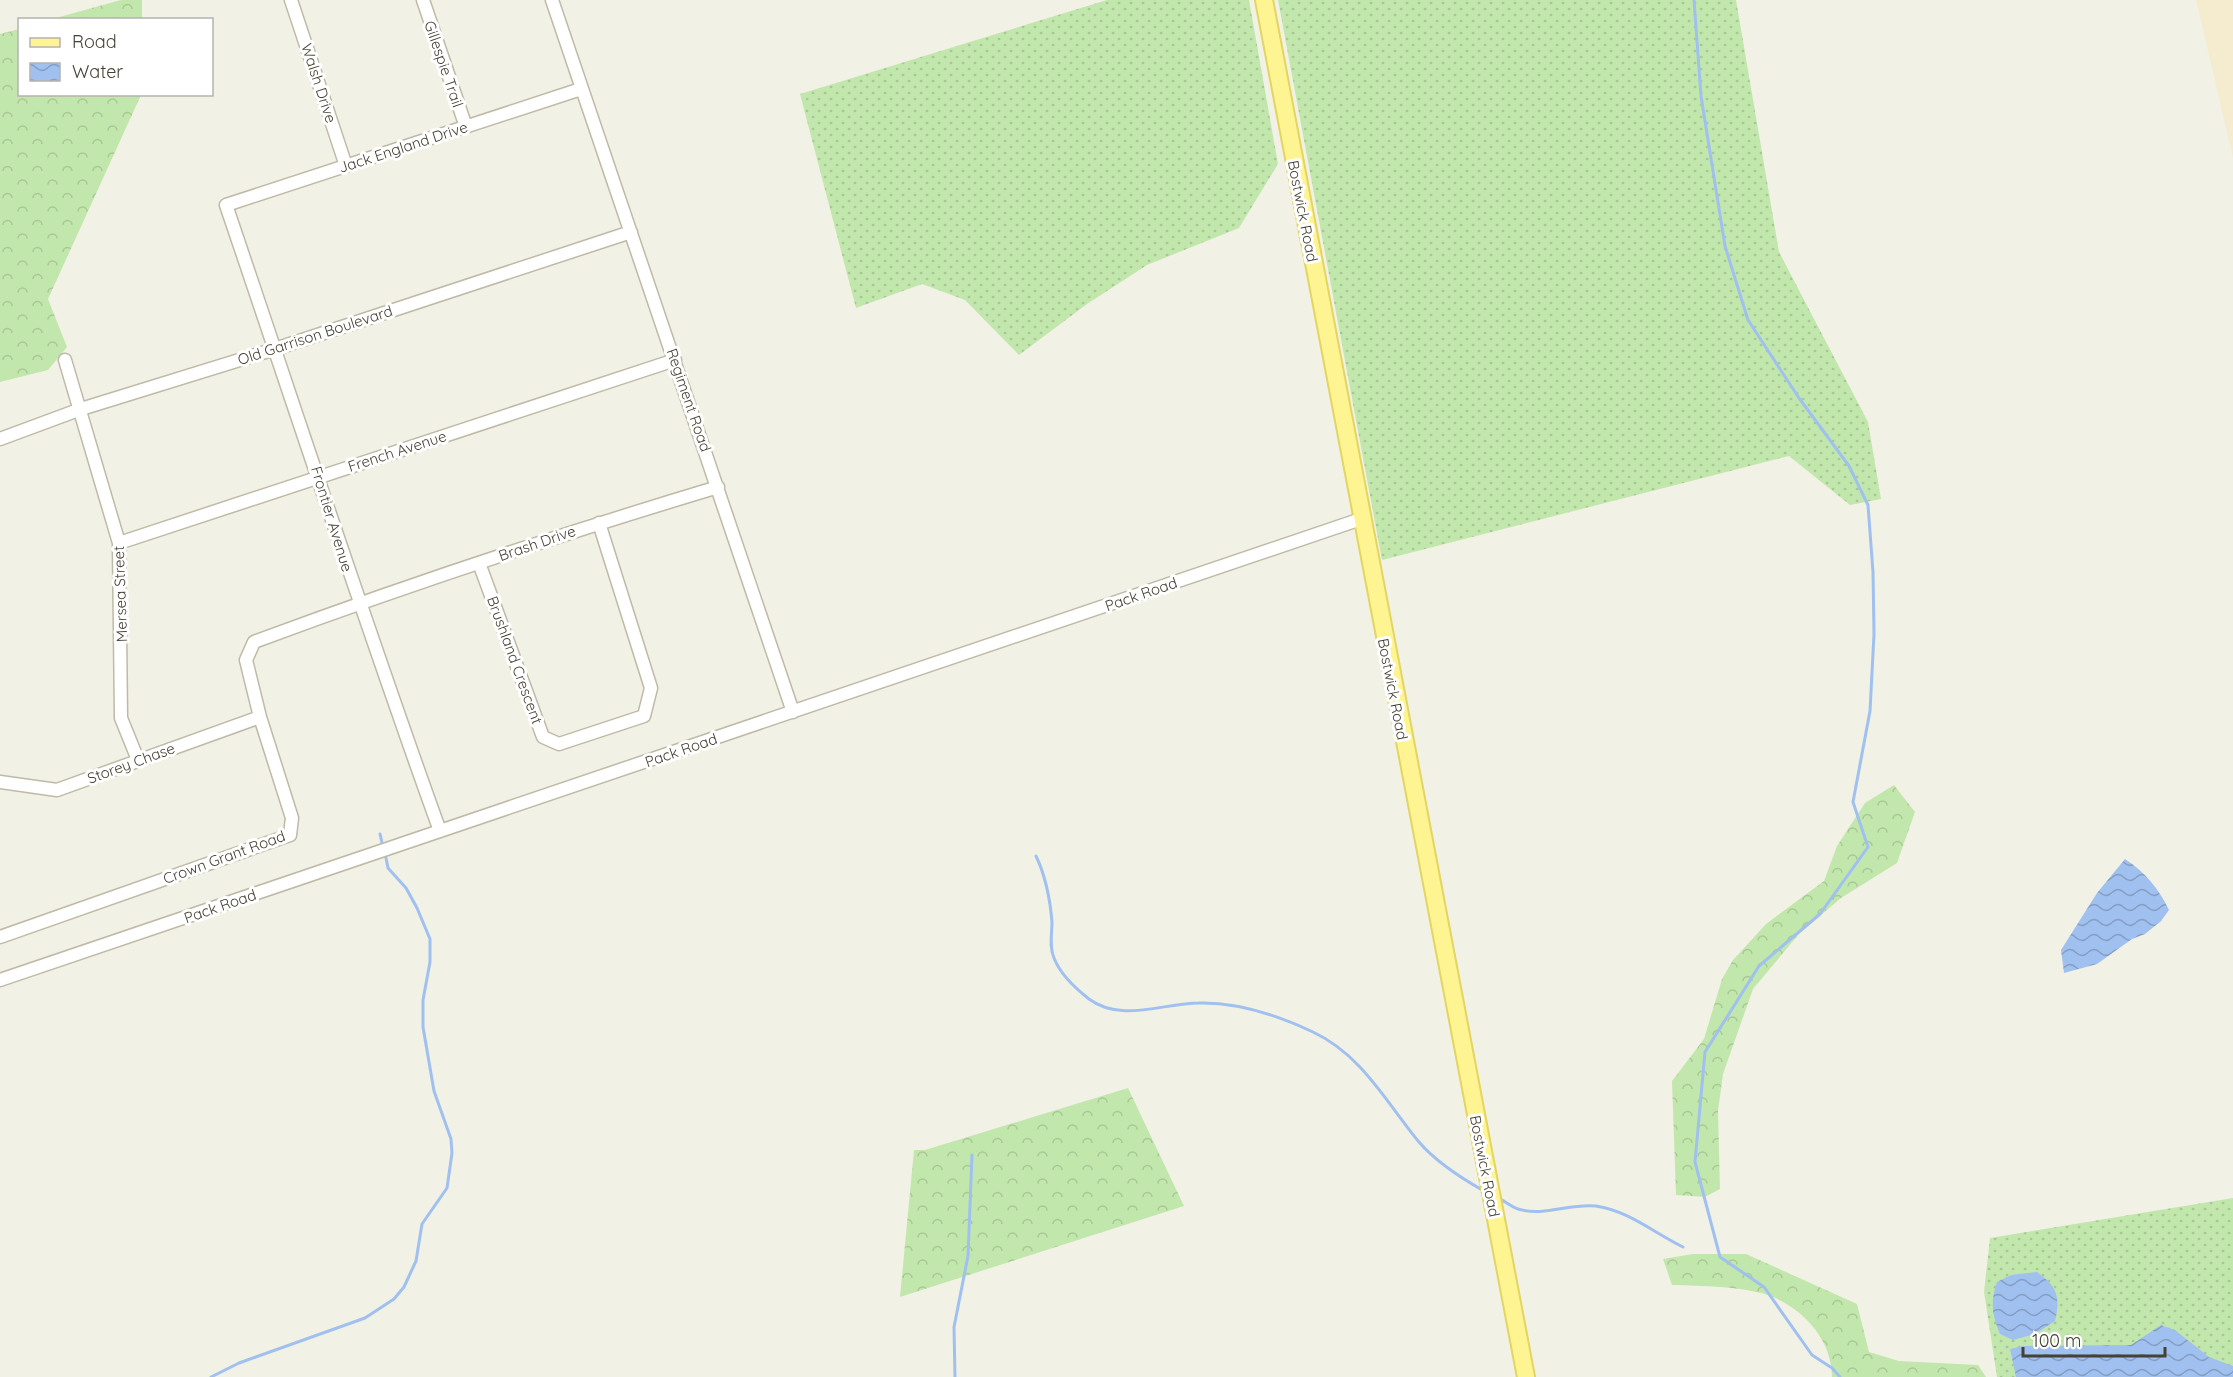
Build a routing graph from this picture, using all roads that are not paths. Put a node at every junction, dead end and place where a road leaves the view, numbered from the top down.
1 (291, 0) edge
2 (423, 0) edge
3 (552, 0) edge
4 (1264, 0) edge
5 (581, 89) junction
6 (466, 127) junction
7 (346, 166) junction
8 (226, 206) joint
9 (631, 232) junction
10 (275, 349) junction
11 (65, 360) dead end
12 (675, 360) junction
13 (81, 410) junction
14 (0, 439) edge
15 (319, 476) junction
16 (718, 487) junction
17 (1361, 519) junction
18 (599, 523) junction
19 (119, 543) junction
20 (479, 563) junction
21 (358, 603) junction
22 (793, 712) junction
23 (260, 717) junction
24 (138, 760) junction
25 (0, 782) edge
26 (440, 831) junction
27 (0, 937) edge
28 (0, 980) edge
29 (1526, 1377) edge

1 - 7 street, Walsh Drive
2 - 6 street, Gillespie Trail
3 - 5 street, Regiment Road
4 - 17 main road, Bostwick Road
5 - 6 street, Jack England Drive
5 - 9 street, Regiment Road
6 - 7 street, Jack England Drive
7 - 8 street, Jack England Drive
8 - 10 street, Frontier Avenue
9 - 10 street, Old Garrison Boulevard
9 - 12 street, Regiment Road
10 - 13 street, Old Garrison Boulevard
10 - 15 street, Frontier Avenue
11 - 13 street, Mersea Street
12 - 15 street, French Avenue
12 - 16 street, Regiment Road
13 - 14 street, Old Garrison Boulevard
13 - 19 street, Mersea Street
15 - 19 street, French Avenue
15 - 21 street, Frontier Avenue
16 - 18 street, Brash Drive
16 - 22 street, Regiment Road
17 - 22 street, Pack Road
17 - 29 main road, Bostwick Road
18 - 20 street, Brash Drive
18 - 20 street, Brushland Crescent
19 - 24 street, Mersea Street
20 - 21 street, Brash Drive
21 - 23 street, Crown Grant Road
21 - 26 street, Frontier Avenue
22 - 26 street, Pack Road
23 - 24 street, Storey Chase
23 - 27 street, Crown Grant Road
24 - 25 street, Storey Chase
26 - 28 street, Pack Road

